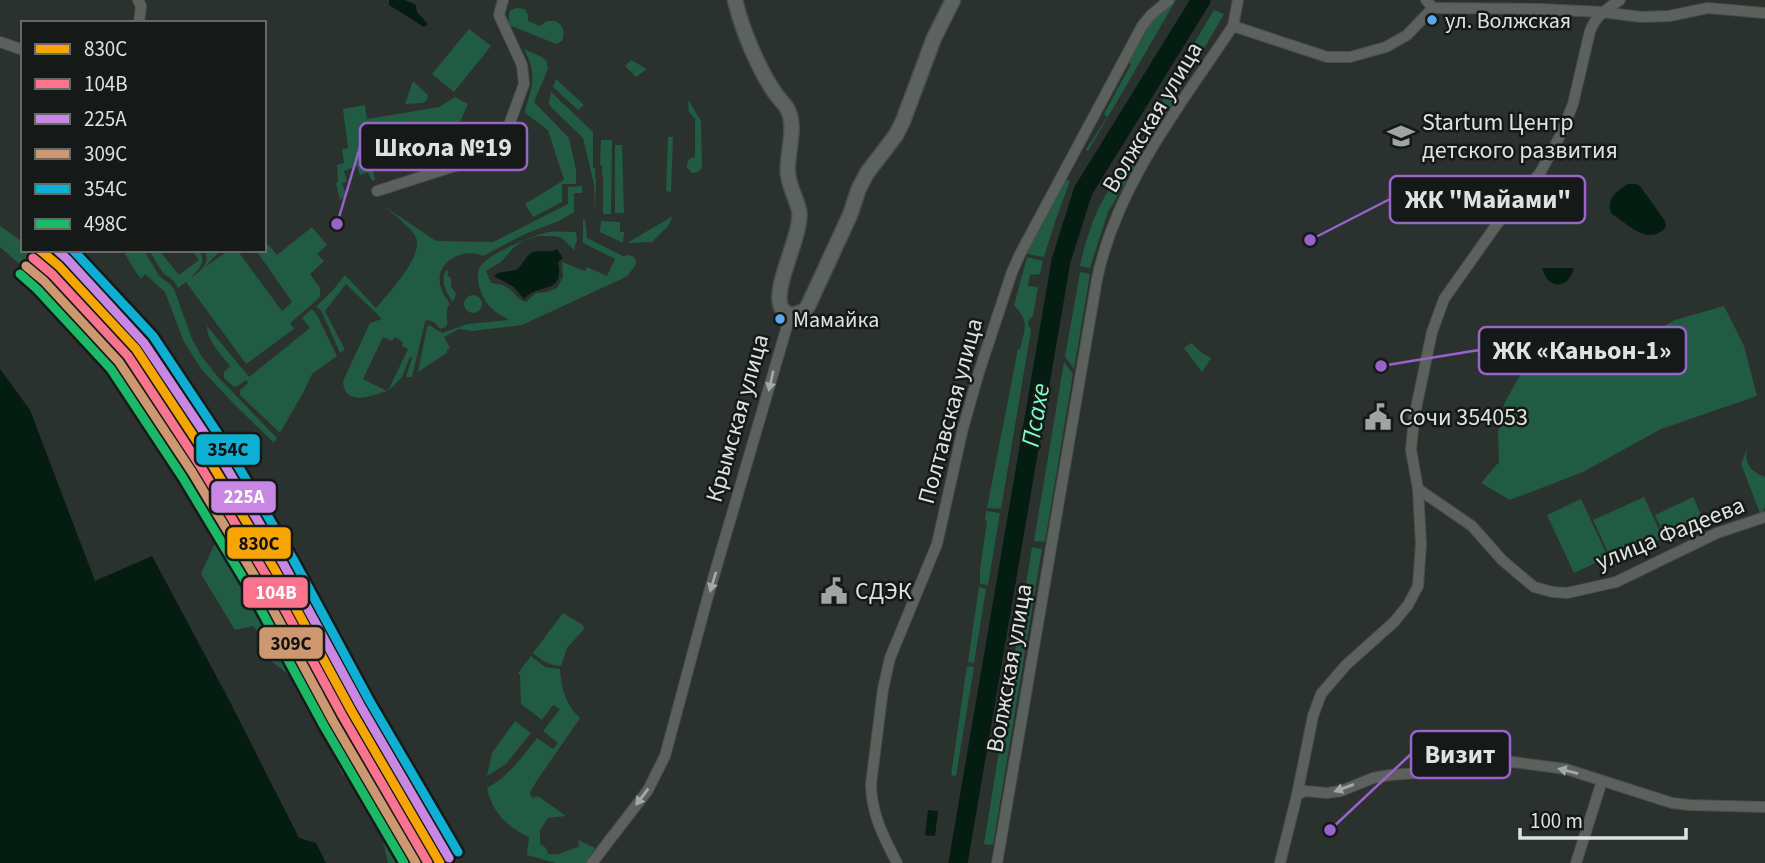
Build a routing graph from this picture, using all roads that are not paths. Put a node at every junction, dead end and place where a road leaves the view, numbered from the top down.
1 (138, 0) edge
2 (503, 0) edge
3 (735, 0) edge
4 (953, 0) edge
5 (1169, 0) edge
6 (1238, 0) edge
7 (1620, 0) edge
8 (1429, 4) edge
9 (1602, 12) junction
10 (1765, 13) edge
11 (139, 21) edge
12 (1233, 26) junction
13 (0, 42) edge
14 (21, 49) edge
15 (377, 191) dead end
16 (790, 316) junction
17 (1418, 489) junction
18 (1765, 517) edge
19 (1602, 781) junction
20 (1297, 795) junction
21 (1765, 807) edge
22 (592, 863) edge
23 (897, 863) edge
24 (997, 863) edge
25 (1280, 863) edge
26 (1576, 863) edge

1 - 11 street
2 - 15 street
3 - 16 street
4 - 16 street, Крымская улица
5 - 23 street, Полтавская улица
6 - 12 street
7 - 9 street
8 - 9 street
8 - 12 street, Волжская улица
9 - 10 street
9 - 17 street
12 - 24 street, Волжская улица
13 - 14 street
16 -> 22 street, Крымская улица
17 - 18 street, улица Фадеева
17 - 20 street
19 -> 20 street
19 - 21 street
19 - 26 street
20 - 25 street

